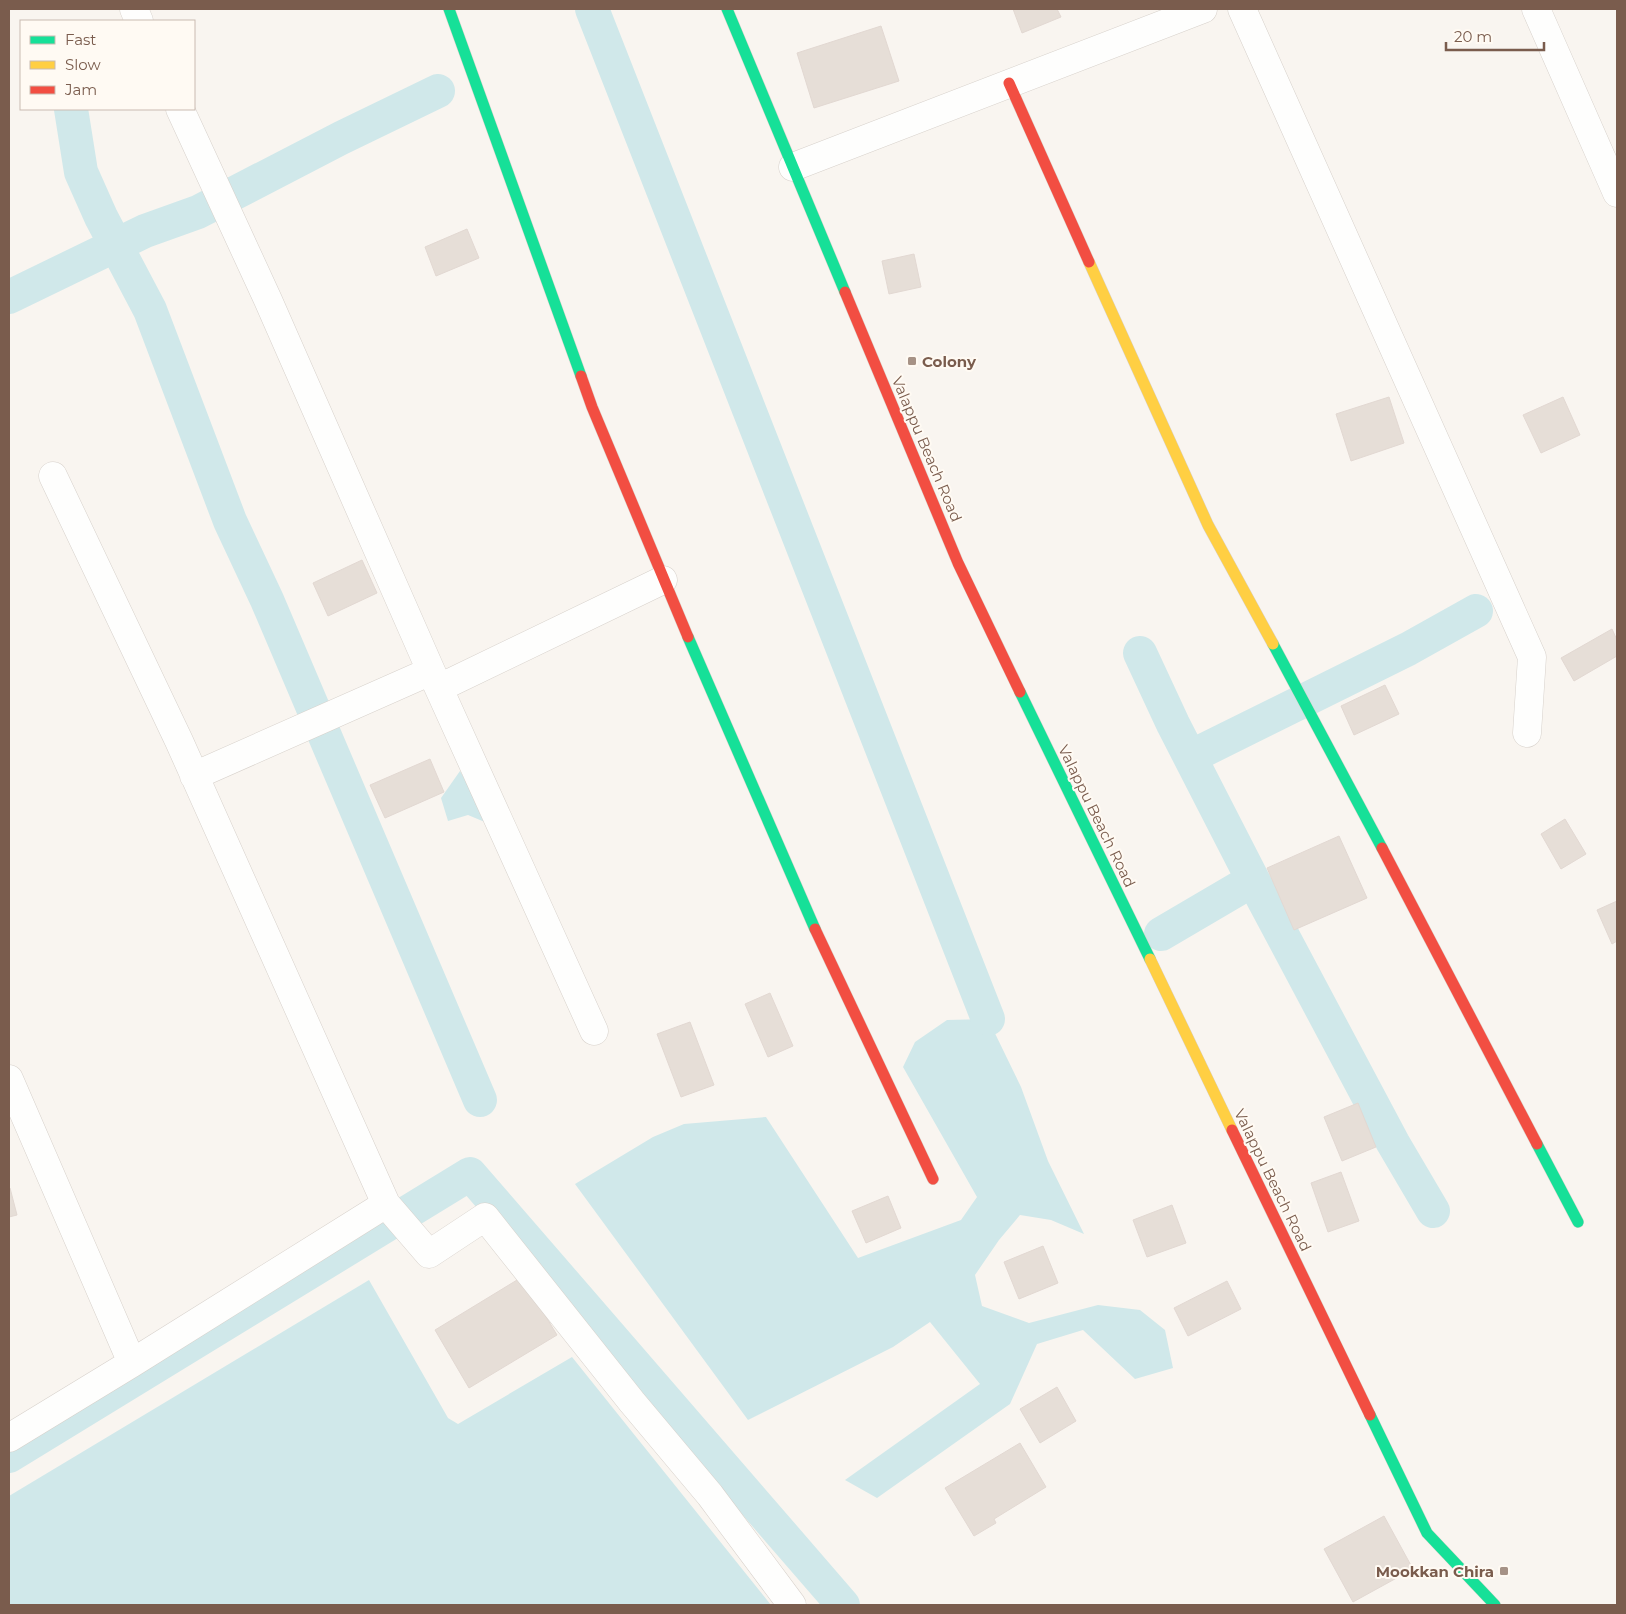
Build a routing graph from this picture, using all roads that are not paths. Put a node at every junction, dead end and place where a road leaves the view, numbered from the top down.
1 (449, 9) edge
2 (727, 9) edge
3 (1203, 9) edge
4 (1242, 9) edge
5 (1536, 9) edge
6 (1009, 83) junction
7 (180, 110) edge
8 (793, 167) junction
9 (1617, 193) edge
10 (53, 476) dead end
11 (663, 580) junction
12 (435, 679) junction
13 (1527, 733) dead end
14 (194, 776) junction
15 (594, 1031) dead end
16 (9, 1080) edge
17 (934, 1179) dead end
18 (389, 1207) junction
19 (1578, 1222) dead end
20 (132, 1363) junction
21 (9, 1438) edge
22 (792, 1605) edge
23 (1495, 1605) edge

1 - 11 street
2 - 8 street, Valappu Beach Road
3 - 6 street
4 - 13 street
5 - 9 street
6 - 8 street
6 - 19 street
7 - 12 street
8 - 23 street, Valappu Beach Road
10 - 14 street
11 - 12 street
11 - 17 street
12 - 14 street
12 - 15 street
14 - 18 street
16 - 20 street
18 - 20 street
18 - 22 street
20 - 21 street

